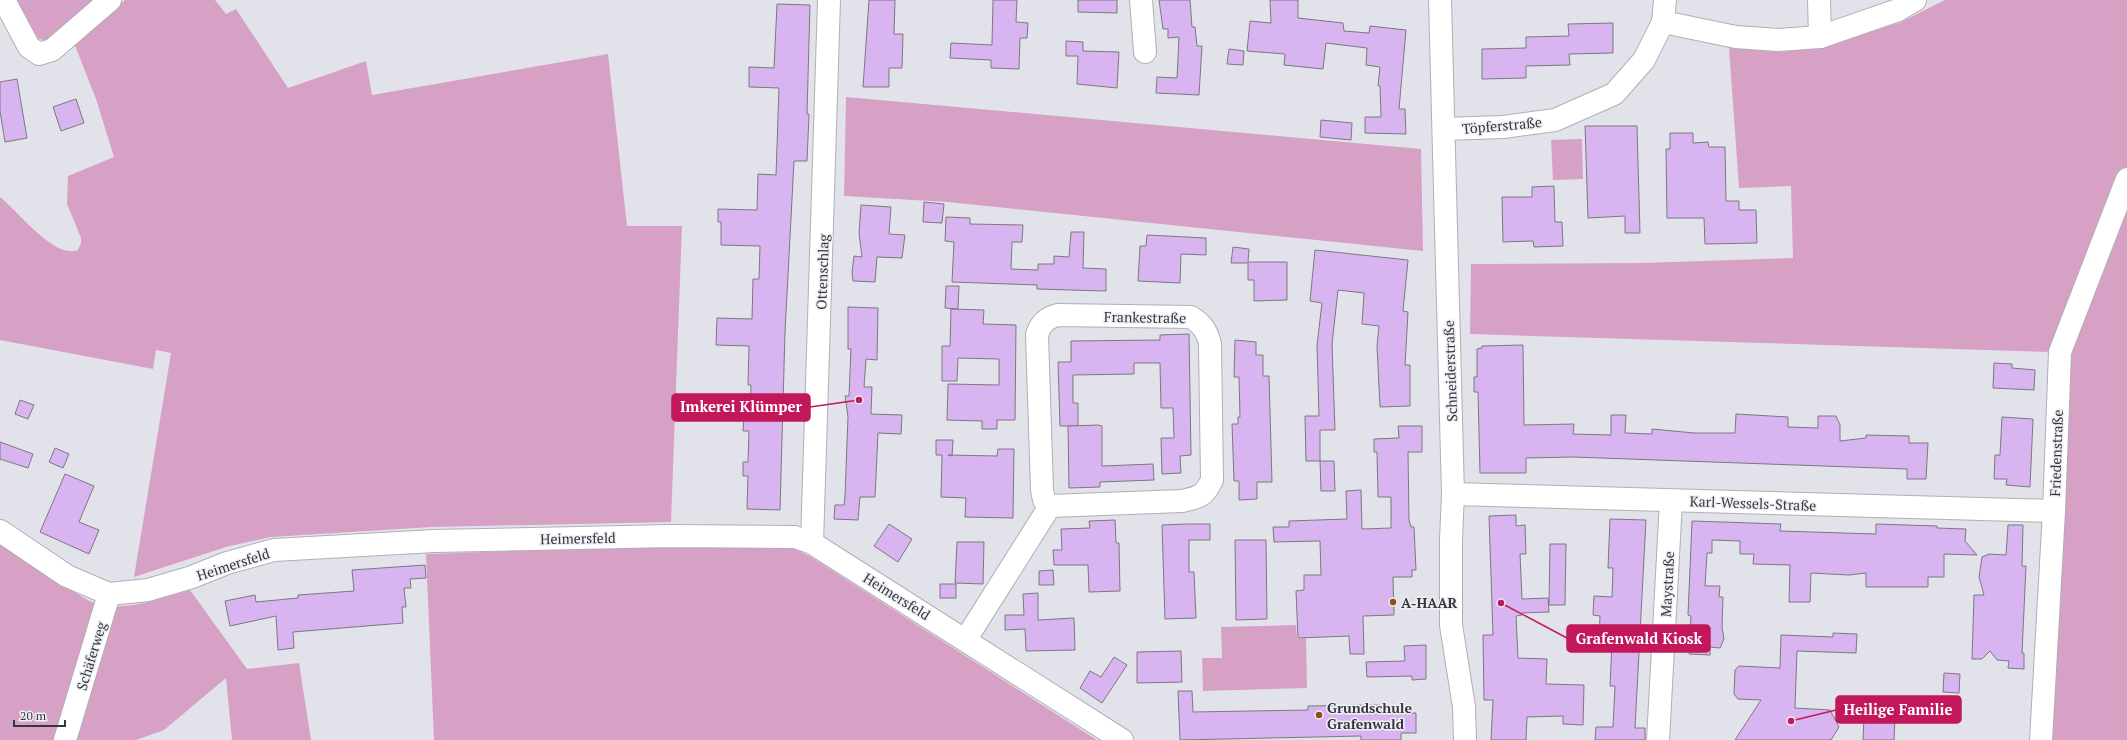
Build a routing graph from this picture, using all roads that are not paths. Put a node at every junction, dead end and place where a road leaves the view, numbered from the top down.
1 (4, 0) edge
2 (110, 0) edge
3 (829, 0) edge
4 (1141, 0) edge
5 (1440, 0) edge
6 (1665, 0) edge
7 (1819, 0) edge
8 (1915, 0) edge
9 (1663, 22) junction
10 (1820, 37) junction
11 (1145, 52) dead end
12 (1444, 129) junction
13 (2127, 179) edge
14 (1453, 494) junction
15 (1671, 500) junction
16 (1050, 506) junction
17 (2054, 511) junction
18 (0, 531) edge
19 (812, 543) junction
20 (109, 594) junction
21 (966, 639) junction
22 (65, 740) edge
23 (1122, 740) edge
24 (1464, 740) edge
25 (1658, 740) edge
26 (2041, 740) edge

1 - 2 street
3 - 19 street, Ottenschlag
4 - 11 street
5 - 12 street, Schneiderstraße
6 - 9 street, Töpferstraße
7 - 10 street
8 - 10 street
9 - 10 street
9 - 12 street, Töpferstraße
12 - 14 street, Schneiderstraße
13 - 17 street, Friedenstraße
14 - 15 street, Karl-Wessels-Straße
14 - 24 street, Schneiderstraße
15 - 17 street, Karl-Wessels-Straße
15 - 25 street, Maystraße
16 - 16 street, Frankestraße
16 - 21 street
17 - 26 street, Friedenstraße
18 - 20 street, Heimersfeld
19 - 20 street, Heimersfeld
19 - 21 street, Heimersfeld
20 - 22 street, Schäferweg
21 - 23 street, Heimersfeld

